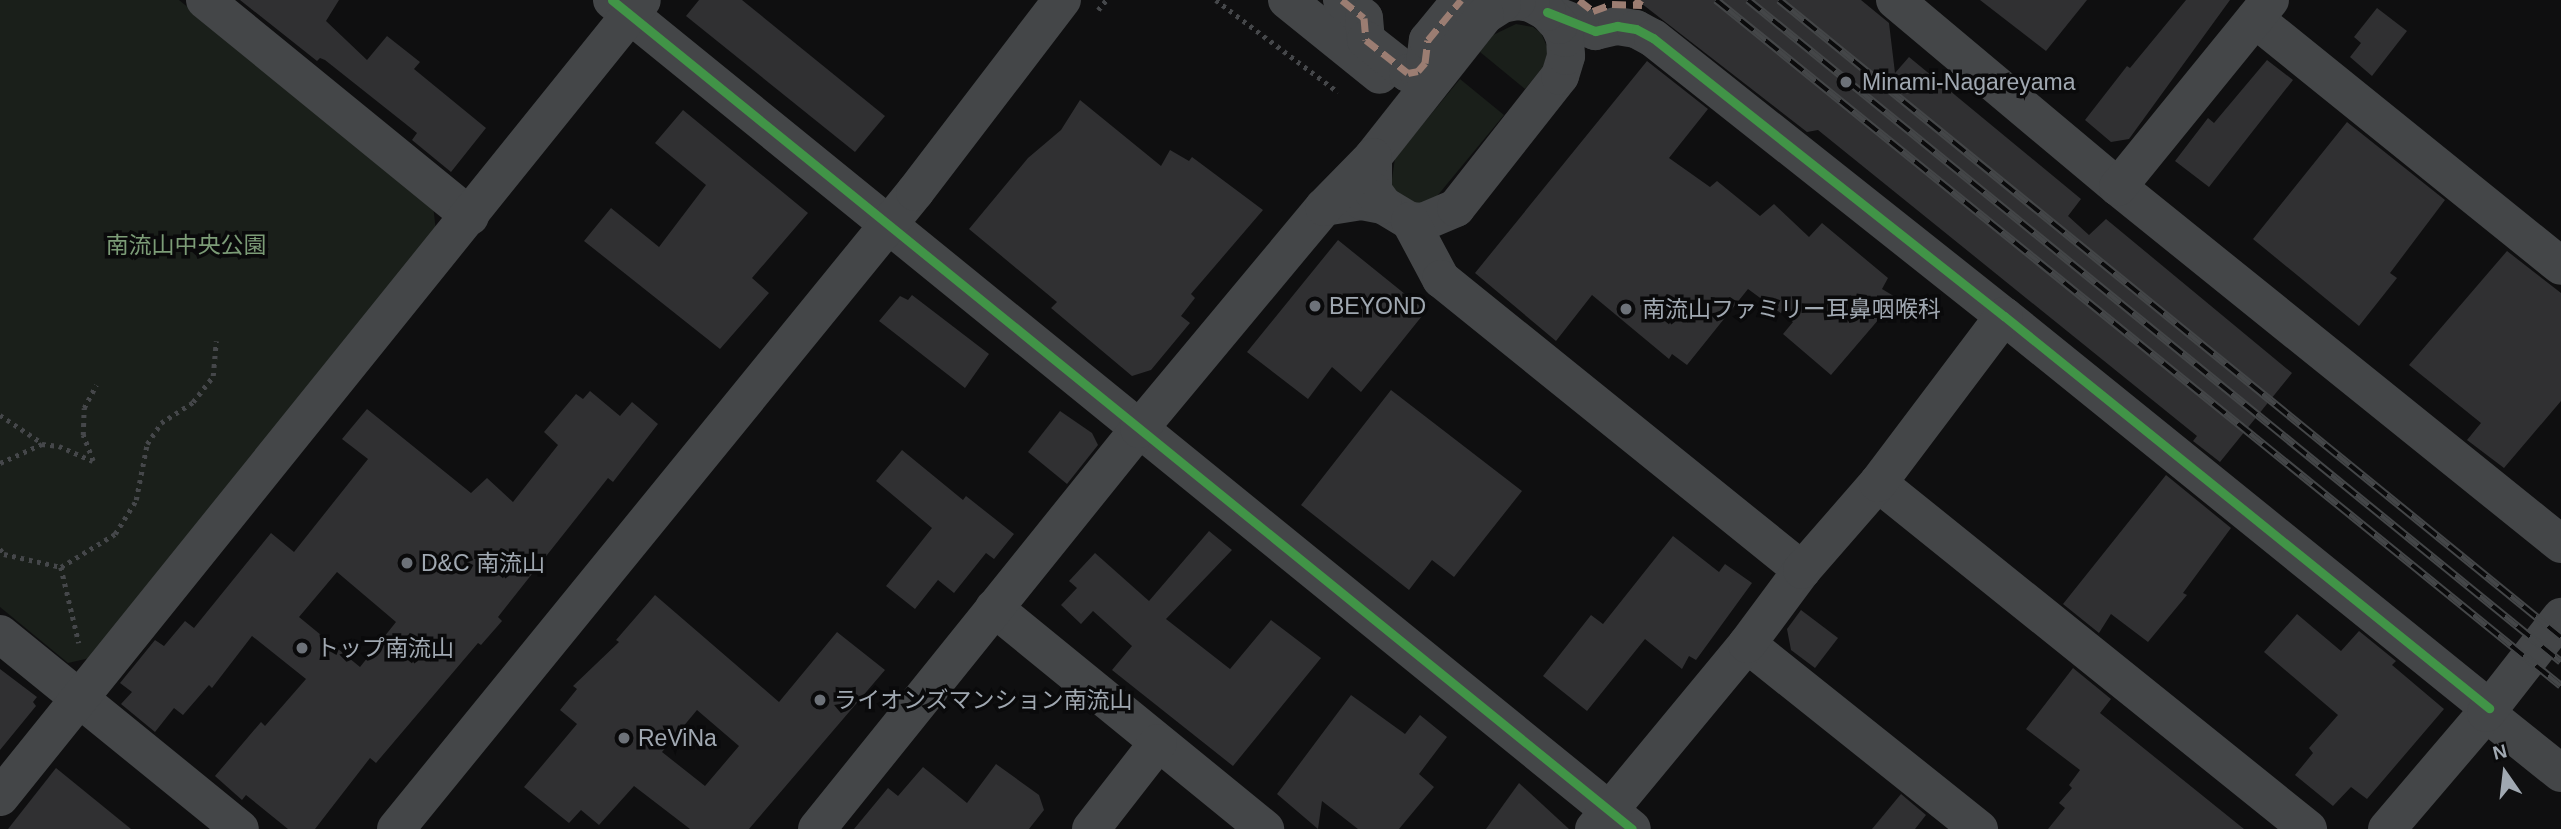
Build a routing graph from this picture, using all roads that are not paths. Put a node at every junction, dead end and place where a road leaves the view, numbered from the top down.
1 (205, 0) edge
2 (1287, 0) edge
3 (1342, 0) edge
4 (1461, 0) edge
5 (1635, 0) edge
6 (1895, 0) edge
7 (628, 5) edge
8 (2262, 9) edge
9 (1076, 10) edge
10 (1574, 14) edge
11 (1415, 103) junction
12 (1373, 157) junction
13 (2118, 187) junction
14 (1324, 206) junction
15 (1456, 208) junction
16 (1396, 213) junction
17 (470, 216) junction
18 (887, 225) junction
19 (2561, 266) edge
20 (1441, 279) junction
21 (2004, 316) junction
22 (1139, 429) junction
23 (1878, 483) junction
24 (2561, 544) edge
25 (1802, 570) junction
26 (994, 608) junction
27 (2561, 617) edge
28 (0, 634) edge
29 (1747, 644) junction
30 (81, 699) junction
31 (2487, 710) junction
32 (1158, 743) junction
33 (2561, 773) edge
34 (0, 797) edge
35 (1612, 823) edge
36 (240, 829) edge
37 (396, 829) edge
38 (817, 829) edge
39 (1091, 829) edge
40 (1265, 829) edge
41 (1979, 829) edge
42 (2308, 829) edge
43 (2387, 829) edge

1 - 17 street
2 - 11 street
3 - 4 street
5 - 10 street
6 - 13 street
7 - 17 street
7 - 18 street
8 - 13 street
8 - 19 street
9 - 18 street
10 - 11 street
10 - 15 street
10 - 21 street
11 - 12 street
12 - 14 street
12 - 16 street
13 - 24 street
14 - 16 street
14 - 22 street
15 - 16 street
15 - 20 street
16 - 20 street
17 - 30 street
18 - 22 street
18 - 37 street
20 - 25 street
21 - 23 street
21 - 31 street
22 - 26 street
22 - 35 street
23 - 25 street
23 - 42 street
25 - 29 street
26 - 32 street
26 - 38 street
27 - 31 street
28 - 30 street
29 - 35 street
29 - 41 street
30 - 34 street
30 - 36 street
31 - 33 street
31 - 43 street
32 - 39 street
32 - 40 street

